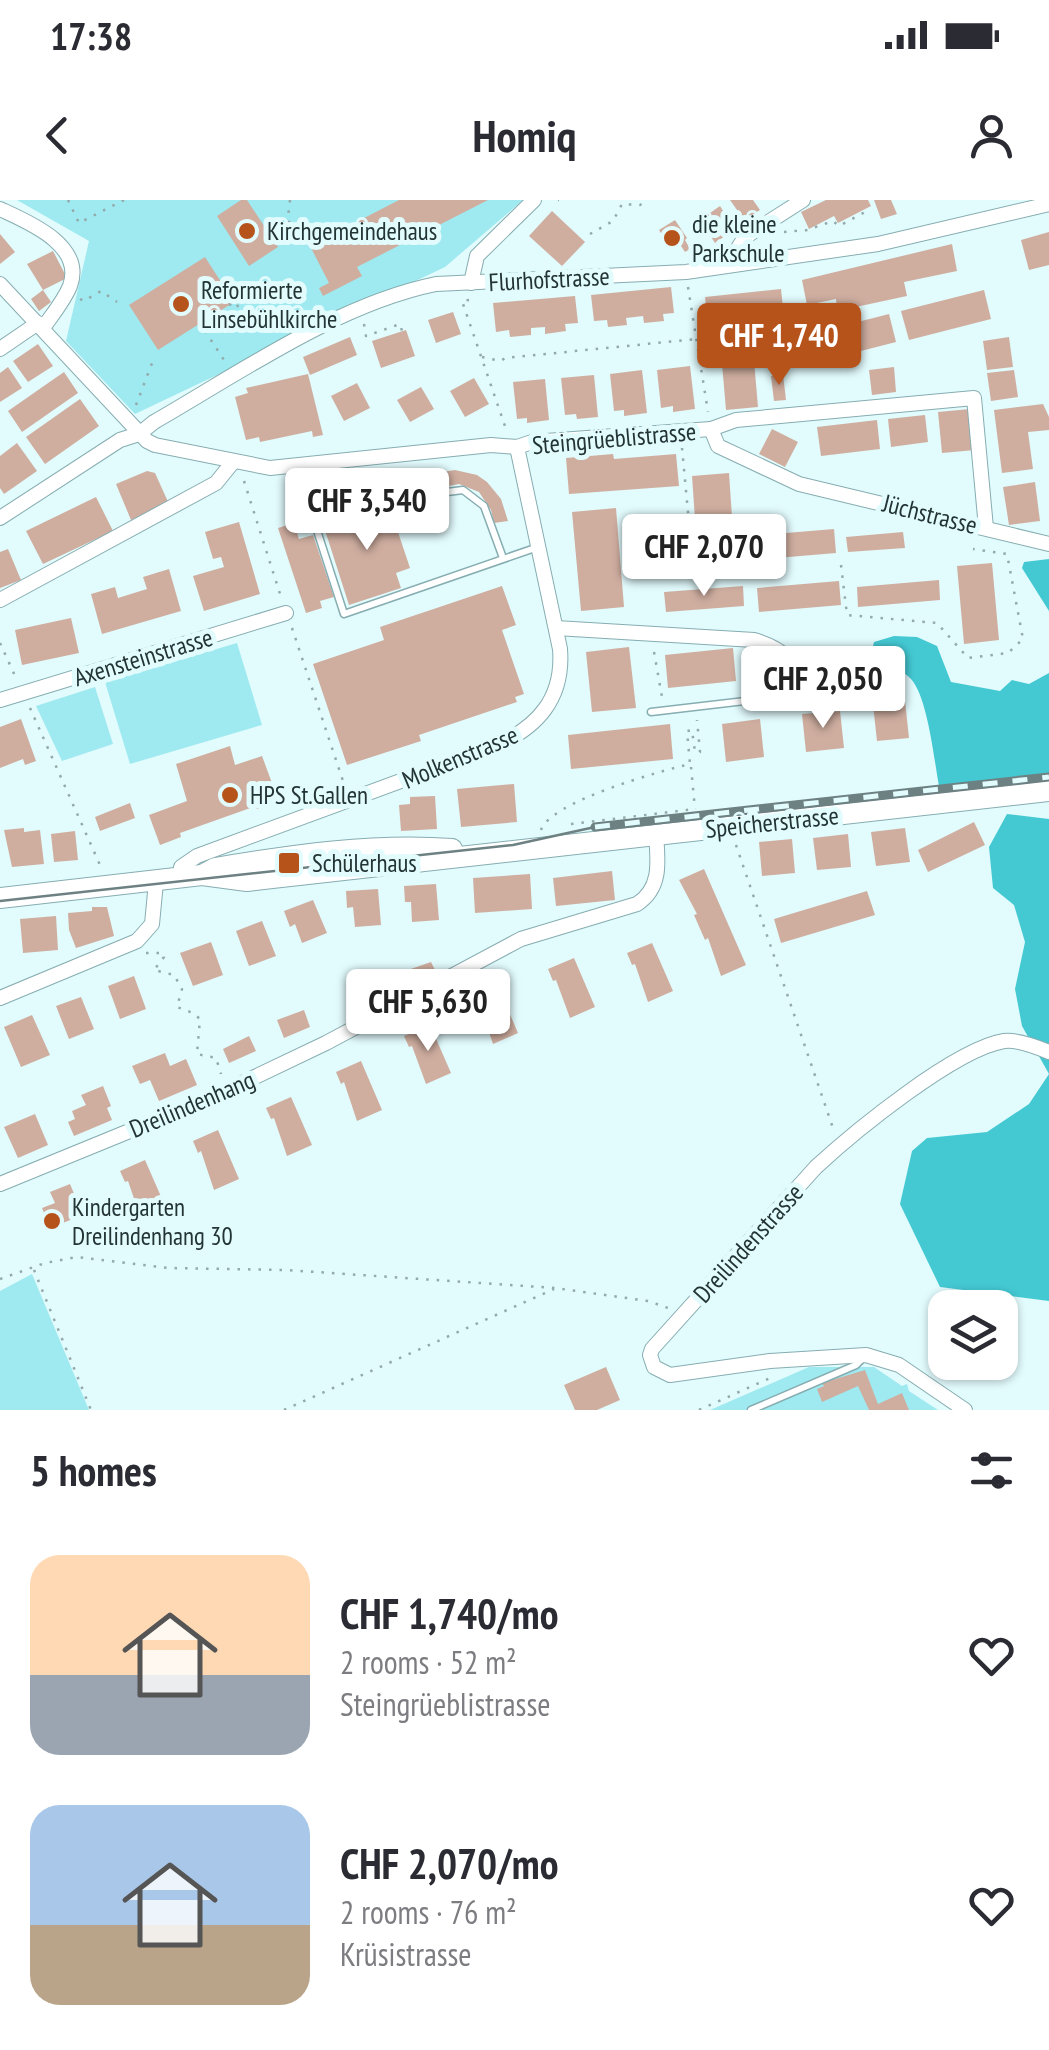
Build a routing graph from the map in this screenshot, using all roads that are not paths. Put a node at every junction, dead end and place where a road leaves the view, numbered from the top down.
1 (534, 200) edge
2 (804, 200) edge
3 (1049, 204) edge
4 (0, 209) edge
5 (739, 264) junction
6 (472, 282) junction
7 (0, 284) edge
8 (40, 325) junction
9 (0, 349) edge
10 (711, 429) junction
11 (139, 434) junction
12 (517, 447) junction
13 (232, 462) junction
14 (0, 518) edge
15 (986, 528) junction
16 (1049, 544) edge
17 (539, 547) junction
18 (503, 558) junction
19 (0, 600) edge
20 (286, 613) dead end
21 (556, 628) junction
22 (798, 695) junction
23 (863, 696) dead end
24 (0, 700) edge
25 (650, 712) dead end
26 (1049, 792) edge
27 (656, 834) junction
28 (180, 878) junction
29 (156, 882) junction
30 (0, 898) edge
31 (0, 998) edge
32 (1049, 1052) edge
33 (0, 1184) edge
34 (866, 1356) junction
35 (752, 1410) edge
36 (965, 1410) edge

1 - 6 street
2 - 5 street
3 - 5 street, Flurhofstrasse
4 - 8 street
5 - 6 street, Flurhofstrasse
6 - 11 street, Flurhofstrasse
7 - 8 street
8 - 9 street
8 - 11 street
10 - 12 street, Steingrüeblistrasse
10 - 15 street, Jüchstrasse
10 - 15 street, Steingrüeblistrasse
11 - 13 street, Steingrüeblistrasse
11 - 14 street, Flurhofstrasse
12 - 13 street, Steingrüeblistrasse
12 - 17 street, Molkenstrasse
13 - 19 street
15 - 16 street, Jüchstrasse
17 - 18 lane
17 - 21 street, Molkenstrasse
18 - 18 lane
20 - 24 street, Axensteinstrasse
21 - 22 street
21 - 28 street, Molkenstrasse
22 - 23 lane
22 - 25 lane
26 - 27 main road, Speicherstrasse
27 - 28 main road, Speicherstrasse
27 - 33 street, Dreilindenhang
28 - 29 main road, Speicherstrasse
29 - 30 main road, Speicherstrasse
29 - 31 street
32 - 34 street, Dreilindenstrasse
34 - 35 lane
34 - 36 street, Dreilindenstrasse

